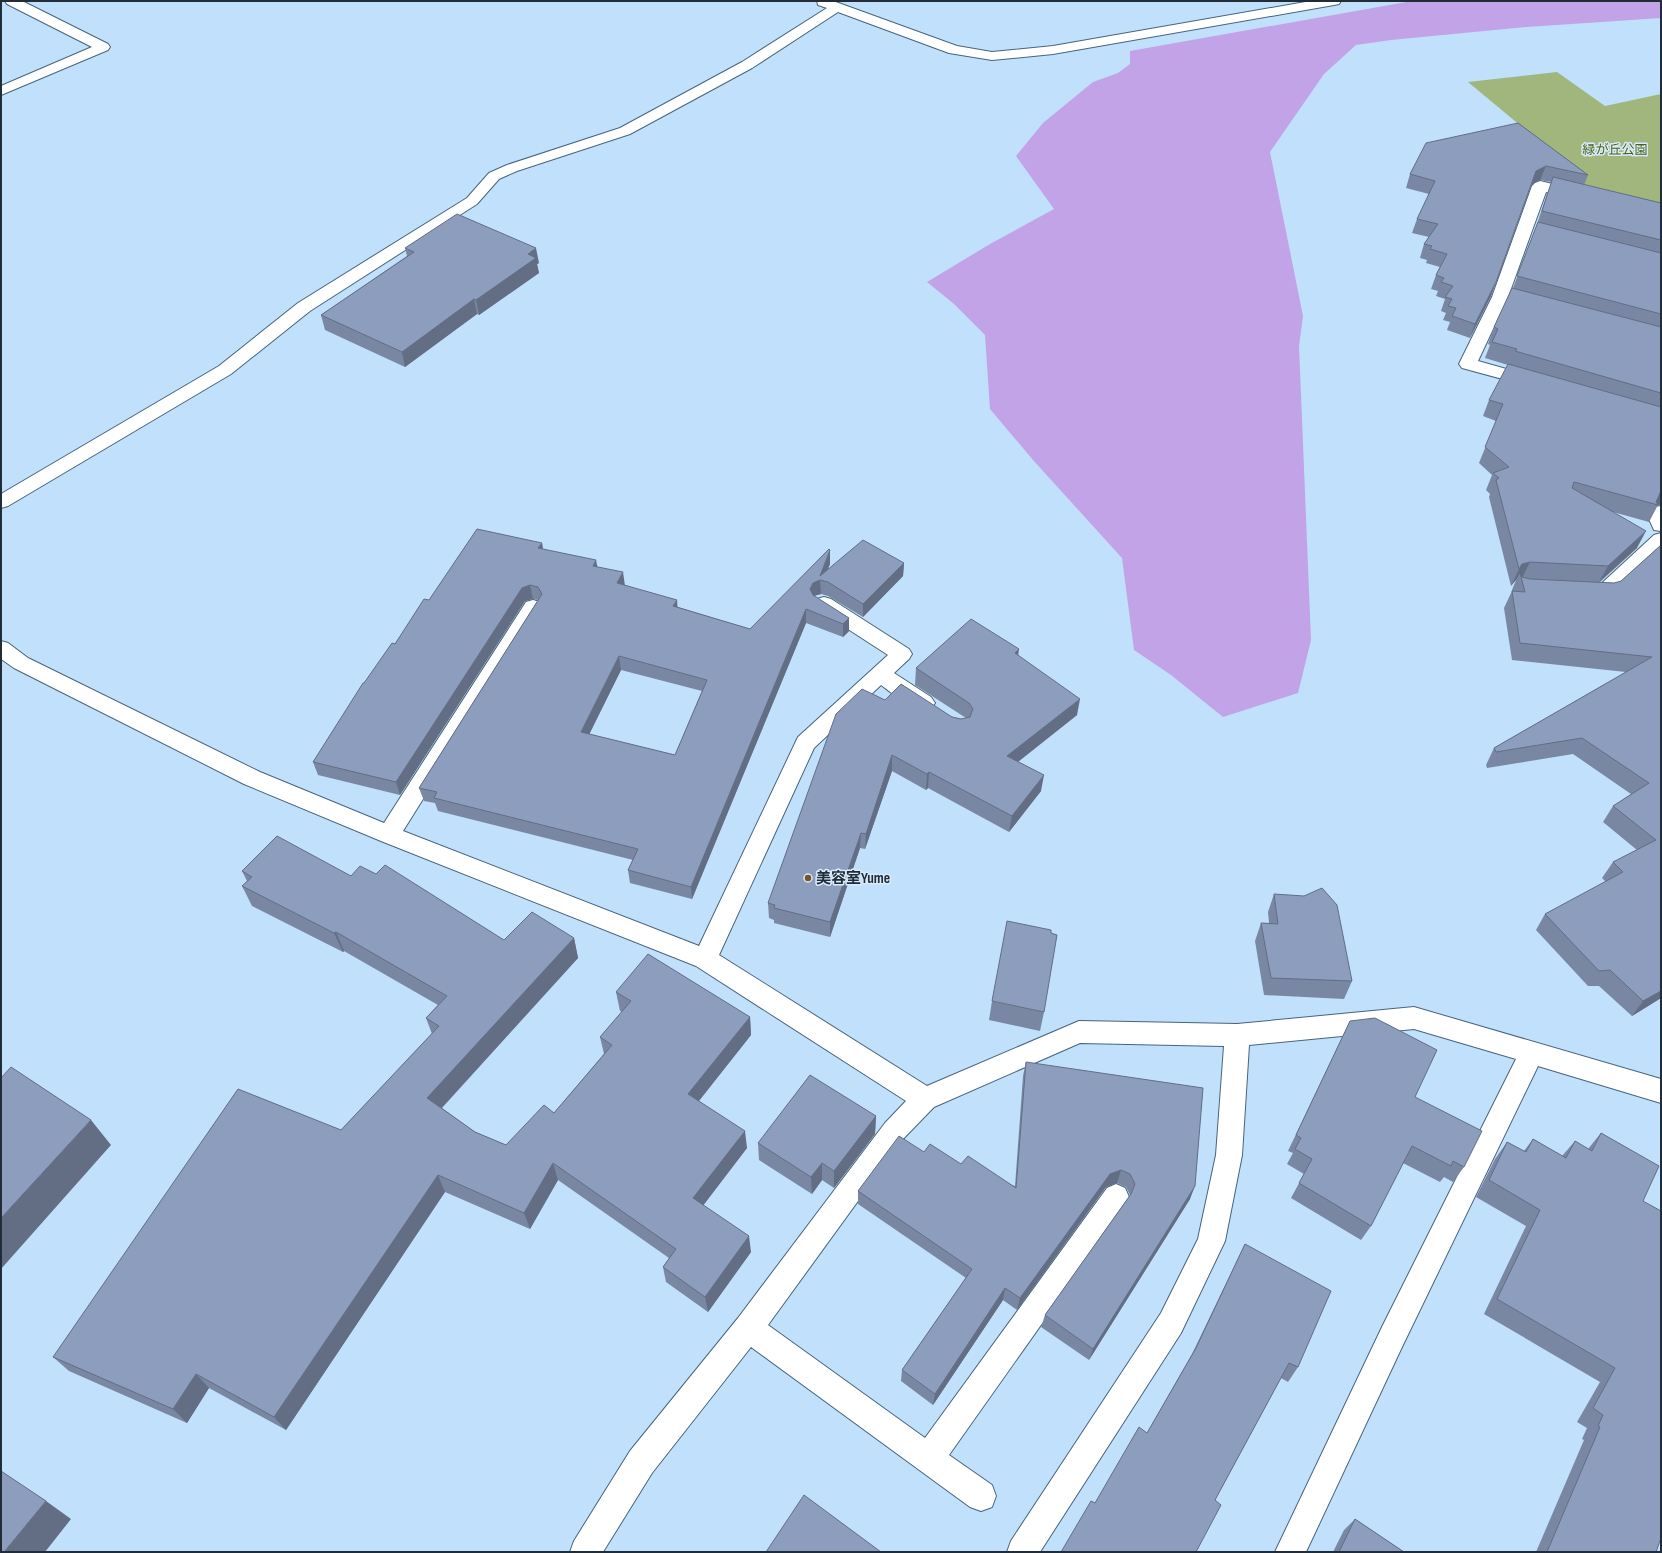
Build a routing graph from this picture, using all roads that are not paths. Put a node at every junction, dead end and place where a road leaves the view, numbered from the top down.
1 (12, 1) edge
2 (820, 1) edge
3 (1334, 1) edge
4 (837, 7) junction
5 (1, 91) edge
6 (1593, 198) edge
7 (1550, 387) edge
8 (1, 502) edge
9 (1661, 512) edge
10 (1661, 525) edge
11 (1661, 540) edge
12 (1567, 589) edge
13 (821, 602) edge
14 (533, 607) edge
15 (1, 648) edge
16 (881, 675) junction
17 (940, 713) edge
18 (389, 835) junction
19 (705, 959) junction
20 (1237, 1035) junction
21 (1532, 1053) junction
22 (1661, 1091) edge
23 (925, 1099) junction
24 (1116, 1197) dead end
25 (748, 1328) junction
26 (930, 1458) junction
27 (981, 1496) dead end
28 (585, 1552) edge
29 (1022, 1552) edge
30 (1290, 1552) edge

1 - 5 street
2 - 4 street
3 - 4 street
4 - 8 street
6 - 7 street
9 - 10 street
11 - 12 street
13 - 16 street
14 - 18 street
15 - 18 street
16 - 17 street
16 - 19 street
18 - 19 street
19 - 23 street
20 - 21 street
20 - 23 street
20 - 29 street
21 - 22 street
21 - 30 street
23 - 25 street
24 - 26 street
25 - 26 street
25 - 28 street
26 - 27 street

